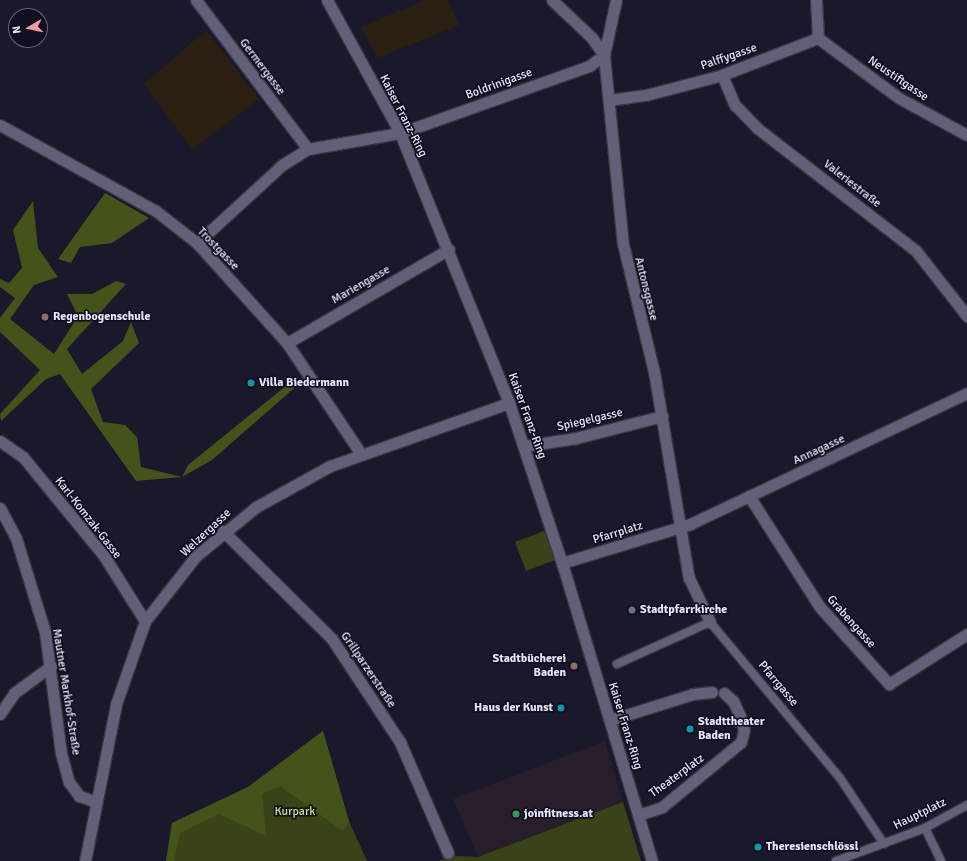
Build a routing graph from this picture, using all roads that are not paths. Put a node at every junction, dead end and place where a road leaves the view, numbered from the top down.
1 (196, 0) edge
2 (327, 0) edge
3 (552, 0) edge
4 (616, 0) edge
5 (816, 0) edge
6 (818, 38) junction
7 (604, 55) junction
8 (722, 75) junction
9 (609, 100) junction
10 (0, 125) edge
11 (400, 133) junction
12 (967, 134) edge
13 (308, 149) junction
14 (197, 243) junction
15 (449, 249) junction
16 (967, 316) edge
17 (287, 343) junction
18 (967, 394) edge
19 (510, 403) junction
20 (662, 416) junction
21 (0, 441) edge
22 (524, 446) junction
23 (361, 454) junction
24 (749, 496) junction
25 (0, 508) edge
26 (681, 527) junction
27 (223, 531) junction
28 (562, 563) junction
29 (145, 621) junction
30 (710, 622) junction
31 (967, 634) edge
32 (617, 664) dead end
33 (51, 666) junction
34 (712, 692) dead end
35 (724, 693) dead end
36 (0, 714) edge
37 (610, 720) junction
38 (94, 801) junction
39 (967, 805) edge
40 (638, 814) junction
41 (925, 828) junction
42 (884, 844) junction
43 (448, 853) dead end
44 (85, 861) edge
45 (652, 861) edge
46 (836, 861) edge
47 (941, 861) edge

1 - 13 street, Germergasse
2 - 11 street, Kaiser Franz-Ring
3 - 7 street
4 - 7 street
5 - 6 street
6 - 8 street, Palffygasse
6 - 12 street, Neustiftgasse
7 - 9 street, Antonsgasse
7 - 11 street, Boldrinigasse
8 - 9 street, Palffygasse
8 - 16 street, Valeriestraße
9 - 20 street, Antonsgasse
10 - 14 street, Trostgasse
11 - 13 street, Boldrinigasse
11 - 15 street, Kaiser Franz-Ring
13 - 14 street
14 - 17 street, Trostgasse
15 - 17 street, Mariengasse
15 - 19 street, Kaiser Franz-Ring
17 - 23 street, Trostgasse
18 - 24 street, Annagasse
19 - 22 street, Kaiser Franz-Ring
19 - 23 street, Welzergasse
20 - 22 street, Spiegelgasse
20 - 26 street, Antonsgasse
21 - 29 street, Karl-Komzak-Gasse
22 - 28 street, Kaiser Franz-Ring
23 - 27 street, Welzergasse
24 - 26 street, Annagasse
24 - 31 street, Grabengasse
25 - 33 street, Mautner Markhof-Straße
26 - 28 street, Pfarrplatz
26 - 30 street, Pfarrgasse
27 - 29 street, Welzergasse
27 - 43 street, Grillparzerstraße
28 - 37 street, Kaiser Franz-Ring
29 - 38 street, Welzergasse
30 - 32 street
30 - 42 street, Pfarrgasse
33 - 36 street
33 - 38 street, Mautner Markhof-Straße
34 - 37 street
35 - 40 street, Theaterplatz
37 - 40 street, Kaiser Franz-Ring
38 - 44 street, Welzergasse
39 - 41 street, Hauptplatz
40 - 45 street, Kaiser Franz-Ring
41 - 42 street, Hauptplatz
41 - 47 street
42 - 46 street, Hauptplatz

